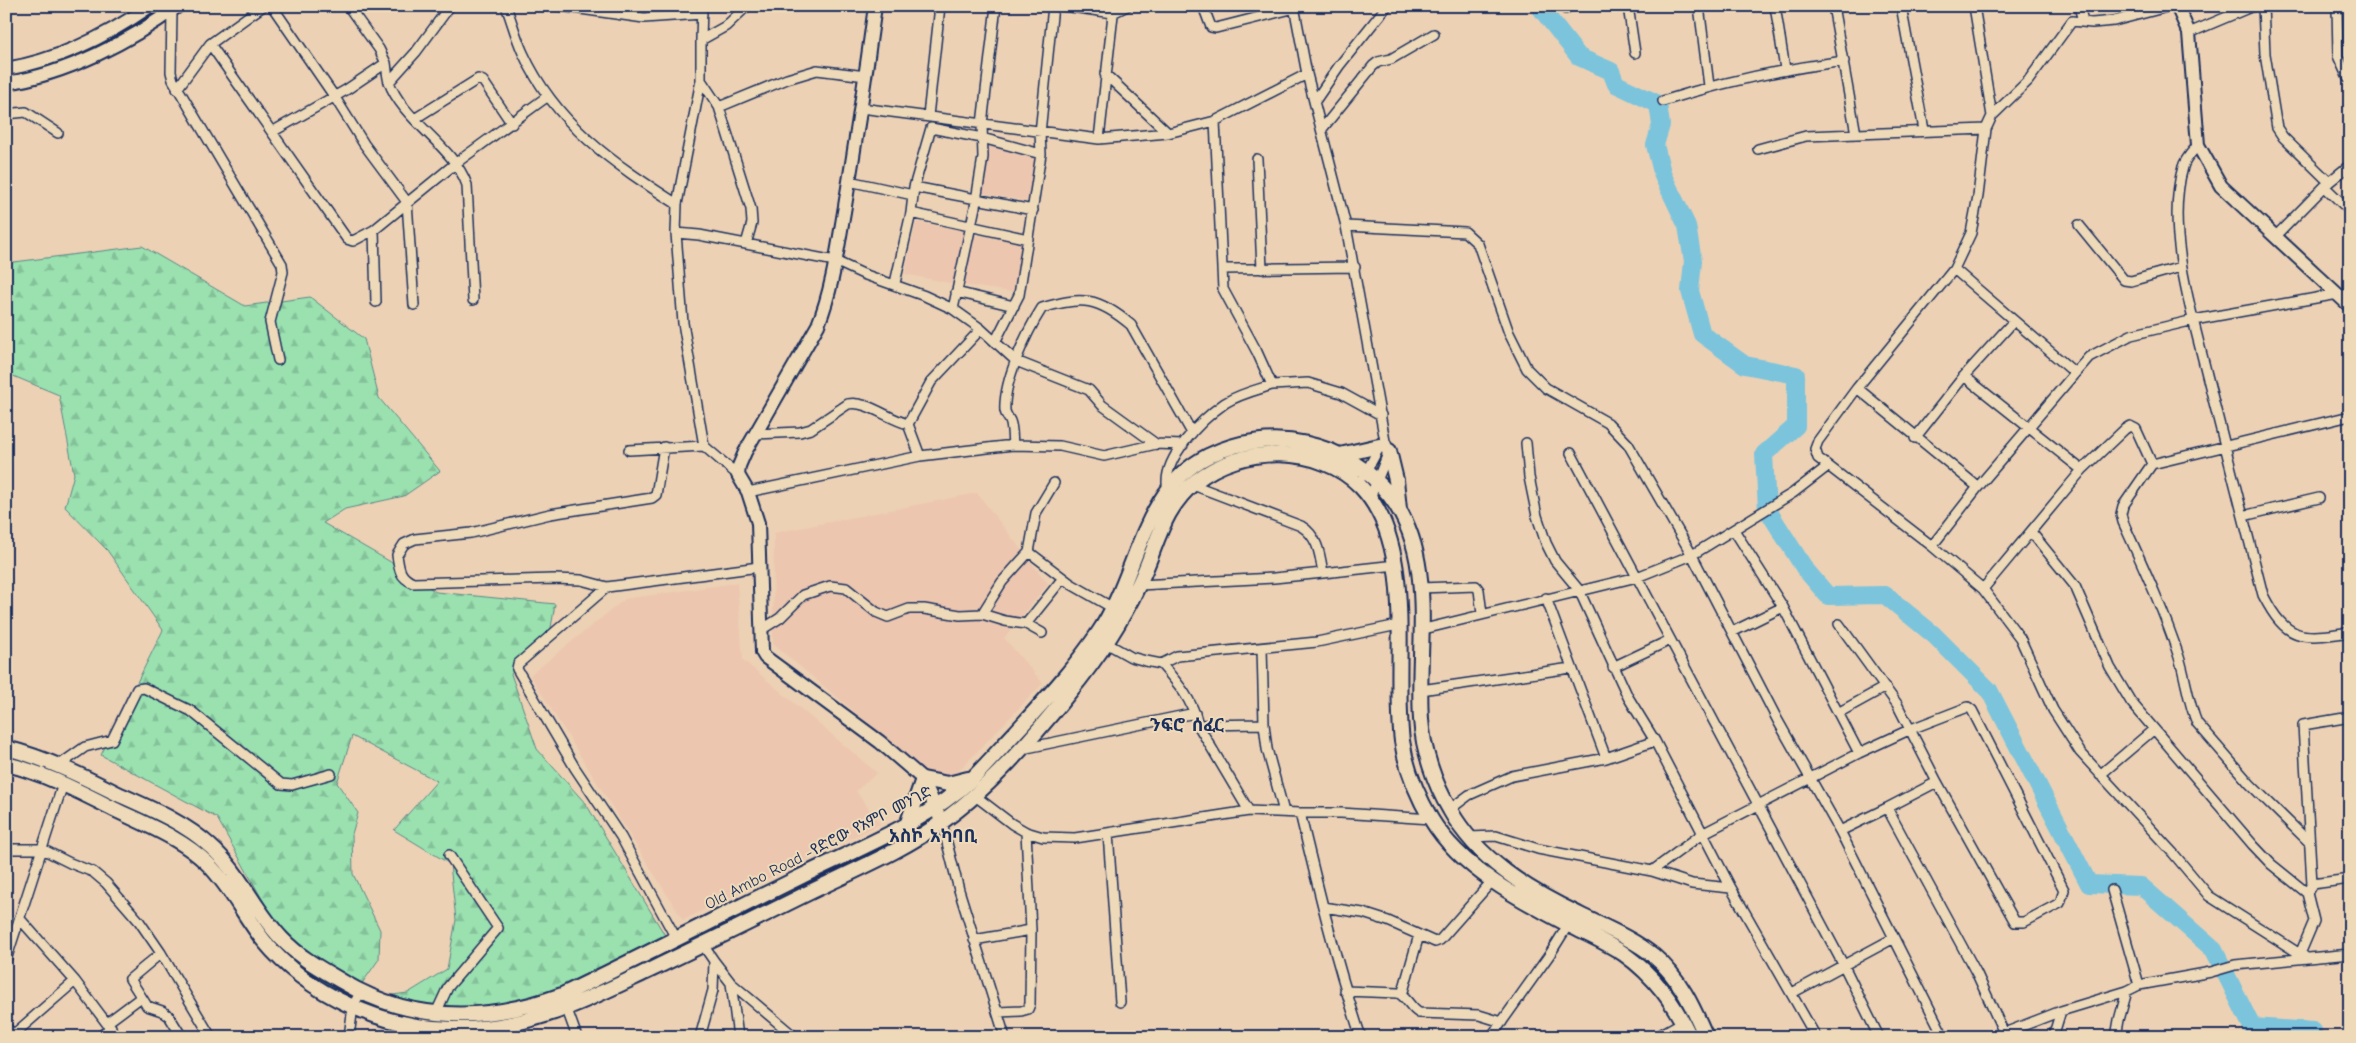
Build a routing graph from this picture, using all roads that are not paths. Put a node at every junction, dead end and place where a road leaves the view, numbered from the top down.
1 (263, 6) edge
2 (272, 6) edge
3 (348, 6) edge
4 (450, 6) edge
5 (506, 6) edge
6 (559, 6) edge
7 (747, 6) edge
8 (875, 6) edge
9 (940, 6) edge
10 (996, 6) edge
11 (1053, 6) edge
12 (1064, 6) edge
13 (1126, 6) edge
14 (1203, 6) edge
15 (1387, 6) edge
16 (1628, 6) edge
17 (1699, 6) edge
18 (1785, 6) edge
19 (1833, 6) edge
20 (1901, 6) edge
21 (1974, 6) edge
22 (2079, 6) edge
23 (2171, 6) edge
24 (2178, 6) edge
25 (2253, 6) edge
26 (2262, 6) edge
27 (2337, 6) edge
28 (1294, 7) edge
29 (1775, 7) edge
30 (148, 8) edge
31 (175, 8) edge
32 (611, 10) edge
33 (702, 10) edge
34 (1113, 10) edge
35 (2083, 21) junction
36 (2189, 32) junction
37 (1434, 34) dead end
38 (701, 40) junction
39 (210, 44) junction
40 (1635, 53) dead end
41 (1844, 61) junction
42 (386, 63) junction
43 (6, 69) edge
44 (1785, 69) junction
45 (1105, 74) junction
46 (1307, 74) junction
47 (866, 76) junction
48 (2349, 79) edge
49 (701, 80) junction
50 (390, 82) junction
51 (6, 83) edge
52 (1709, 86) junction
53 (177, 89) junction
54 (334, 96) junction
55 (548, 96) junction
56 (1315, 101) junction
57 (1663, 101) dead end
58 (719, 107) junction
59 (861, 108) junction
60 (6, 114) edge
61 (928, 116) junction
62 (1992, 116) junction
63 (416, 118) junction
64 (1215, 121) junction
65 (512, 124) junction
66 (982, 124) junction
67 (1986, 129) junction
68 (1322, 130) junction
69 (1924, 130) junction
70 (272, 132) junction
71 (58, 133) dead end
72 (1040, 133) junction
73 (1168, 133) junction
74 (1856, 134) junction
75 (982, 138) junction
76 (1099, 140) junction
77 (2198, 145) junction
78 (1758, 149) dead end
79 (1041, 154) junction
80 (1257, 159) dead end
81 (456, 163) junction
82 (2350, 165) edge
83 (849, 182) junction
84 (2327, 185) junction
85 (914, 191) junction
86 (976, 198) junction
87 (407, 202) junction
88 (677, 204) junction
89 (1033, 210) junction
90 (2350, 211) edge
91 (911, 213) junction
92 (2078, 225) dead end
93 (971, 226) junction
94 (1346, 226) junction
95 (374, 230) junction
96 (676, 233) junction
97 (2275, 237) junction
98 (1028, 239) junction
99 (746, 244) junction
100 (835, 260) junction
101 (1355, 267) junction
102 (2181, 267) junction
103 (1222, 269) junction
104 (1262, 269) junction
105 (1954, 269) junction
106 (895, 283) junction
107 (956, 292) junction
108 (2344, 295) edge
109 (473, 300) dead end
110 (376, 302) dead end
111 (414, 304) dead end
112 (1014, 306) junction
113 (2350, 306) edge
114 (953, 309) junction
115 (2194, 320) junction
116 (2014, 321) junction
117 (981, 329) junction
118 (995, 342) junction
119 (278, 360) dead end
120 (1016, 360) junction
121 (2075, 373) junction
122 (1964, 376) junction
123 (1272, 385) junction
124 (1857, 388) junction
125 (1381, 415) junction
126 (2350, 416) edge
127 (908, 424) junction
128 (2030, 428) junction
129 (1192, 433) junction
130 (756, 434) junction
131 (1915, 438) junction
132 (1156, 444) junction
133 (1526, 444) dead end
134 (1013, 445) junction
135 (704, 446) junction
136 (1183, 446) junction
137 (1385, 446) junction
138 (2224, 446) junction
139 (664, 448) junction
140 (629, 450) dead end
141 (1571, 453) dead end
142 (1340, 455) junction
143 (920, 456) junction
144 (2152, 464) junction
145 (1828, 466) junction
146 (2082, 470) junction
147 (738, 475) junction
148 (1371, 477) junction
149 (1054, 483) dead end
150 (1193, 485) junction
151 (1360, 485) junction
152 (1978, 487) junction
153 (1168, 490) junction
154 (748, 492) junction
155 (1370, 498) junction
156 (2319, 498) dead end
157 (1399, 510) junction
158 (2243, 516) junction
159 (1734, 530) junction
160 (2032, 533) junction
161 (1932, 546) junction
162 (1029, 552) junction
163 (1692, 556) junction
164 (1396, 564) junction
165 (759, 567) junction
166 (1323, 573) junction
167 (1637, 577) junction
168 (1063, 578) junction
169 (1139, 584) junction
170 (607, 587) junction
171 (1420, 588) junction
172 (1579, 590) junction
173 (1983, 590) junction
174 (1546, 598) junction
175 (1113, 608) junction
176 (1783, 608) junction
177 (982, 614) junction
178 (1482, 614) junction
179 (1026, 624) junction
180 (1839, 624) dead end
181 (1398, 625) junction
182 (761, 630) junction
183 (1420, 630) junction
184 (1732, 632) junction
185 (2350, 632) edge
186 (1042, 633) dead end
187 (1670, 640) junction
188 (1106, 643) junction
189 (1262, 648) junction
190 (1161, 664) junction
191 (1613, 667) junction
192 (1571, 668) junction
193 (1885, 687) junction
194 (1421, 690) junction
195 (1196, 713) junction
196 (1838, 713) junction
197 (2350, 717) edge
198 (1264, 724) junction
199 (1198, 725) junction
200 (1911, 729) junction
201 (2153, 730) junction
202 (1655, 741) junction
203 (6, 748) edge
204 (1021, 749) junction
205 (1859, 753) junction
206 (1606, 758) junction
207 (6, 764) edge
208 (58, 766) junction
209 (331, 774) dead end
210 (2100, 775) junction
211 (974, 777) junction
212 (923, 779) junction
213 (1811, 780) junction
214 (1937, 782) junction
215 (63, 784) junction
216 (974, 795) junction
217 (1758, 805) junction
218 (937, 808) junction
219 (1887, 808) junction
220 (1449, 810) junction
221 (1249, 811) junction
222 (1284, 812) junction
223 (1300, 813) junction
224 (1431, 819) junction
225 (942, 823) junction
226 (907, 825) junction
227 (1840, 831) junction
228 (1026, 832) junction
229 (1108, 833) junction
230 (1702, 834) junction
231 (1469, 836) junction
232 (2309, 842) junction
233 (42, 849) junction
234 (6, 850) edge
235 (449, 855) dead end
236 (1652, 871) junction
237 (1493, 880) junction
238 (2350, 880) edge
239 (2312, 884) junction
240 (1730, 888) junction
241 (2112, 890) dead end
242 (2307, 893) junction
243 (1322, 907) junction
244 (20, 919) junction
245 (1568, 924) junction
246 (1031, 930) junction
247 (1419, 935) junction
248 (1894, 938) junction
249 (677, 940) junction
250 (974, 940) junction
251 (703, 945) junction
252 (8, 946) edge
253 (161, 953) junction
254 (2350, 954) edge
255 (2303, 956) junction
256 (6, 960) edge
257 (714, 961) junction
258 (1844, 966) junction
259 (75, 981) junction
260 (731, 983) junction
261 (2139, 985) junction
262 (1345, 991) junction
263 (2128, 991) junction
264 (360, 993) junction
265 (1792, 993) junction
266 (562, 995) junction
267 (1402, 995) junction
268 (140, 998) junction
269 (1120, 1002) dead end
270 (353, 1006) junction
271 (567, 1009) junction
272 (998, 1012) junction
273 (2061, 1012) junction
274 (436, 1013) junction
275 (1502, 1022) junction
276 (1683, 1022) junction
277 (109, 1025) junction
278 (6, 1028) edge
279 (2004, 1033) junction
280 (14, 1036) edge
281 (100, 1037) edge
282 (117, 1037) edge
283 (182, 1037) edge
284 (211, 1037) edge
285 (349, 1037) edge
286 (577, 1037) edge
287 (700, 1037) edge
288 (738, 1037) edge
289 (795, 1037) edge
290 (1005, 1037) edge
291 (1361, 1037) edge
292 (1491, 1037) edge
293 (1656, 1037) edge
294 (1690, 1037) edge
295 (1706, 1037) edge
296 (1816, 1037) edge
297 (1879, 1037) edge
298 (1944, 1037) edge
299 (1994, 1037) edge
300 (2053, 1037) edge
301 (2116, 1037) edge

1 - 39 street
2 - 54 street
3 - 42 street
4 - 50 street
5 - 55 street
6 - 32 street
7 - 38 street
8 - 47 main road
9 - 61 street
10 - 66 street
11 - 72 street
12 - 34 street
13 - 34 street
14 - 28 street
15 - 56 street
16 - 40 street
17 - 52 street
18 - 29 street
19 - 41 street
20 - 69 street
21 - 62 street
22 - 35 street
23 - 35 street
24 - 36 main road
25 - 36 street
26 - 84 street
27 - 48 street
28 - 46 street
29 - 44 street
30 - 43 main road
31 - 51 main road
31 - 53 street
32 - 33 street
33 - 38 street
34 - 45 street
35 - 62 street
36 - 77 main road
37 - 68 street
38 - 49 street
39 - 53 street
39 - 70 street
41 - 44 street
41 - 74 street
42 - 50 street
42 - 54 street
44 - 52 street
45 - 73 street
45 - 76 street
46 - 56 street
46 - 64 street
47 - 58 street
47 - 59 main road
49 - 58 street
49 - 88 street
50 - 63 street
52 - 57 street
53 - 119 street
54 - 70 street
54 - 87 street
55 - 65 street
55 - 88 street
56 - 68 street
58 - 99 street
59 - 61 street
59 - 83 main road
60 - 71 street
61 - 66 street
62 - 67 street
63 - 65 street
63 - 81 street
64 - 73 street
64 - 103 street
65 - 81 street
66 - 72 street
66 - 75 street
67 - 69 street
67 - 105 street
68 - 94 street
69 - 74 street
70 - 95 street
72 - 76 street
72 - 79 street
73 - 76 street
74 - 78 street
75 - 79 street
75 - 85 street
75 - 86 street
77 - 97 main road
77 - 102 street
79 - 89 street
80 - 104 street
81 - 87 street
81 - 109 street
82 - 84 street
83 - 85 street
83 - 100 main road
84 - 90 street
84 - 97 street
85 - 86 street
85 - 91 street
86 - 89 street
86 - 93 street
87 - 95 street
87 - 111 street
88 - 96 street
89 - 98 street
91 - 93 street
91 - 106 street
92 - 102 street
93 - 98 street
93 - 107 street
94 - 101 street
94 - 163 street
95 - 110 street
96 - 99 street
96 - 135 street
97 - 108 main road
98 - 112 street
99 - 100 street
100 - 106 street
100 - 130 main road
101 - 104 street
101 - 125 street
102 - 115 street
103 - 104 street
103 - 123 street
105 - 116 street
105 - 124 street
106 - 114 street
107 - 112 street
107 - 114 street
108 - 113 main road
108 - 115 street
112 - 118 street
114 - 117 street
115 - 121 street
115 - 138 street
116 - 121 street
116 - 122 street
117 - 118 street
117 - 127 street
118 - 120 street
120 - 129 street
120 - 132 street
120 - 134 street
121 - 128 street
122 - 128 street
122 - 131 street
123 - 125 street
123 - 129 street
124 - 131 street
124 - 145 street
125 - 137 street
126 - 138 street
127 - 130 street
127 - 143 street
128 - 146 street
128 - 152 street
129 - 136 street
130 - 147 main road
131 - 152 street
132 - 134 street
132 - 136 street
133 - 172 street
134 - 143 street
135 - 139 street
135 - 147 street
136 - 153 street
137 - 142 main road
137 - 148 street
137 - 148 street
137 - 157 main road
138 - 144 street
138 - 158 street
139 - 140 street
139 - 170 street
141 - 167 street
142 - 148 main road, Old Ambo Road -የድሮው የአምቦ መንገድ
142 - 153 main road, Old Ambo Road -የድሮው የአምቦ መንገድ
143 - 154 street
144 - 146 street
144 - 232 street
145 - 159 street
145 - 161 street
146 - 160 street
147 - 154 main road
148 - 151 street
148 - 155 street
148 - 157 main road, Old Ambo Road -የድሮው የአምቦ መንገድ
149 - 162 street
150 - 151 main road, Old Ambo Road -የድሮው የአምቦ መንገድ
150 - 166 street
150 - 169 main road, Old Ambo Road -የድሮው የአምቦ መንገድ
151 - 155 main road, Old Ambo Road -የድሮው የአምቦ መንገድ
152 - 161 street
153 - 175 main road, Old Ambo Road -የድሮው የአምቦ መንገድ
154 - 165 main road
155 - 164 main road, Old Ambo Road -የድሮው የአምቦ መንገድ
156 - 158 street
157 - 171 main road, Old Ambo Road -የድሮው የአምቦ መንገድ
158 - 185 street
159 - 163 street
159 - 176 street
160 - 173 street
160 - 201 street
161 - 173 street
162 - 168 street
162 - 177 street
163 - 167 street
163 - 184 street
164 - 166 street
164 - 181 main road, Old Ambo Road -የድሮው የአምቦ መንገድ
165 - 170 street
165 - 182 main road
166 - 169 street
167 - 172 street
167 - 187 street
168 - 175 street
168 - 179 street
169 - 188 main road, Old Ambo Road -የድሮው የአምቦ መንገድ
170 - 249 street
171 - 178 street
171 - 183 main road, Old Ambo Road -የድሮው የአምቦ መንገድ
172 - 174 street
172 - 191 street
173 - 210 street
174 - 178 street
174 - 192 street
175 - 211 main road, Old Ambo Road -የድሮው የአምቦ መንገድ
176 - 184 street
176 - 196 street
177 - 179 street
177 - 182 street
178 - 183 street
179 - 186 street
180 - 193 street
181 - 189 street
181 - 224 main road, Old Ambo Road -የድሮው የአምቦ መንገድ
182 - 212 main road
183 - 194 main road, Old Ambo Road -የድሮው የአምቦ መንገድ
184 - 213 street
187 - 191 street
187 - 217 street
188 - 190 street
188 - 204 main road, Old Ambo Road -የድሮው የአምቦ መንገድ
189 - 190 street
189 - 198 street
190 - 195 street
191 - 202 street
192 - 194 street
192 - 206 street
193 - 196 street
193 - 200 street
194 - 220 main road, Old Ambo Road -የድሮው የአምቦ መንገድ
195 - 199 street
195 - 204 street
196 - 205 street
197 - 232 street
198 - 199 street
198 - 222 street
199 - 221 street
200 - 205 street
200 - 214 street
200 - 214 street
201 - 210 street
201 - 242 street
202 - 206 street
202 - 230 street
203 - 208 main road, Old Ambo Road -የድሮው የአምቦ መንገድ
204 - 216 main road, Old Ambo Road -የድሮው የአምቦ መንገድ
205 - 213 street
206 - 220 street
207 - 215 main road, Old Ambo Road -የድሮው የአምቦ መንገድ
208 - 209 street
208 - 264 main road, Old Ambo Road -የድሮው የአምቦ መንገድ
210 - 255 street
211 - 212 main road
211 - 218 main road, Old Ambo Road -የድሮው የአምቦ መንገድ
212 - 218 main road
212 - 226 main road
213 - 217 street
213 - 227 street
214 - 219 street
215 - 233 street
215 - 270 main road, Old Ambo Road -የድሮው የአምቦ መንገድ
216 - 225 main road, Old Ambo Road -የድሮው የአምቦ መንገድ
216 - 228 street
217 - 230 street
217 - 258 street
218 - 225 main road
218 - 226 main road, Old Ambo Road -የድሮው የአምቦ መንገድ
219 - 227 street
219 - 279 street
220 - 231 main road, Old Ambo Road -የድሮው የአምቦ መንገድ
221 - 222 street
221 - 229 street
222 - 223 street
223 - 224 street
223 - 243 street
224 - 237 main road, Old Ambo Road -የድሮው የአምቦ መንገድ
225 - 250 street
225 - 251 main road, Old Ambo Road -የድሮው የአምቦ መንገድ
226 - 249 main road, Old Ambo Road -የድሮው የአምቦ መንገድ
227 - 248 street
228 - 229 street
228 - 246 street
229 - 269 street
230 - 236 street
230 - 240 street
231 - 236 street
231 - 295 main road, Old Ambo Road -የድሮው የአምቦ መንገድ
232 - 239 street
233 - 234 street
233 - 244 street
233 - 253 street
235 - 274 street
236 - 240 street
237 - 245 main road, Old Ambo Road -የድሮው የአምቦ መንገድ
237 - 247 street
238 - 239 street
239 - 242 street
240 - 265 street
241 - 261 street
242 - 255 street
243 - 247 street
243 - 262 street
244 - 252 street
244 - 259 street
245 - 275 street
245 - 276 main road, Old Ambo Road -የድሮው የአምቦ መንገድ
246 - 250 street
246 - 272 street
247 - 267 street
248 - 258 street
248 - 298 street
249 - 266 main road, Old Ambo Road -የድሮው የአምቦ መንገድ
250 - 272 street
251 - 257 street
251 - 271 main road, Old Ambo Road -የድሮው የአምቦ መንገድ
252 - 256 street
253 - 268 street
253 - 284 street
254 - 255 street
255 - 261 street
257 - 260 street
257 - 287 street
258 - 265 street
258 - 297 street
259 - 277 street
259 - 280 street
260 - 288 street
260 - 289 street
261 - 263 street
262 - 267 street
262 - 291 street
263 - 273 street
263 - 301 street
264 - 270 street
264 - 274 main road, Old Ambo Road -የድሮው የአምቦ መንገድ
265 - 296 street
266 - 271 street
266 - 274 main road, Old Ambo Road -የድሮው የአምቦ መንገድ
267 - 275 street
268 - 277 street
268 - 283 street
270 - 271 main road, Old Ambo Road -የድሮው የአምቦ መንገድ
270 - 285 street
271 - 286 street
272 - 290 street
273 - 279 street
273 - 300 street
275 - 292 street
276 - 293 street
276 - 294 main road, Old Ambo Road -የድሮው የአምቦ መንገድ
277 - 281 street
277 - 282 street
278 - 280 street
279 - 299 street

